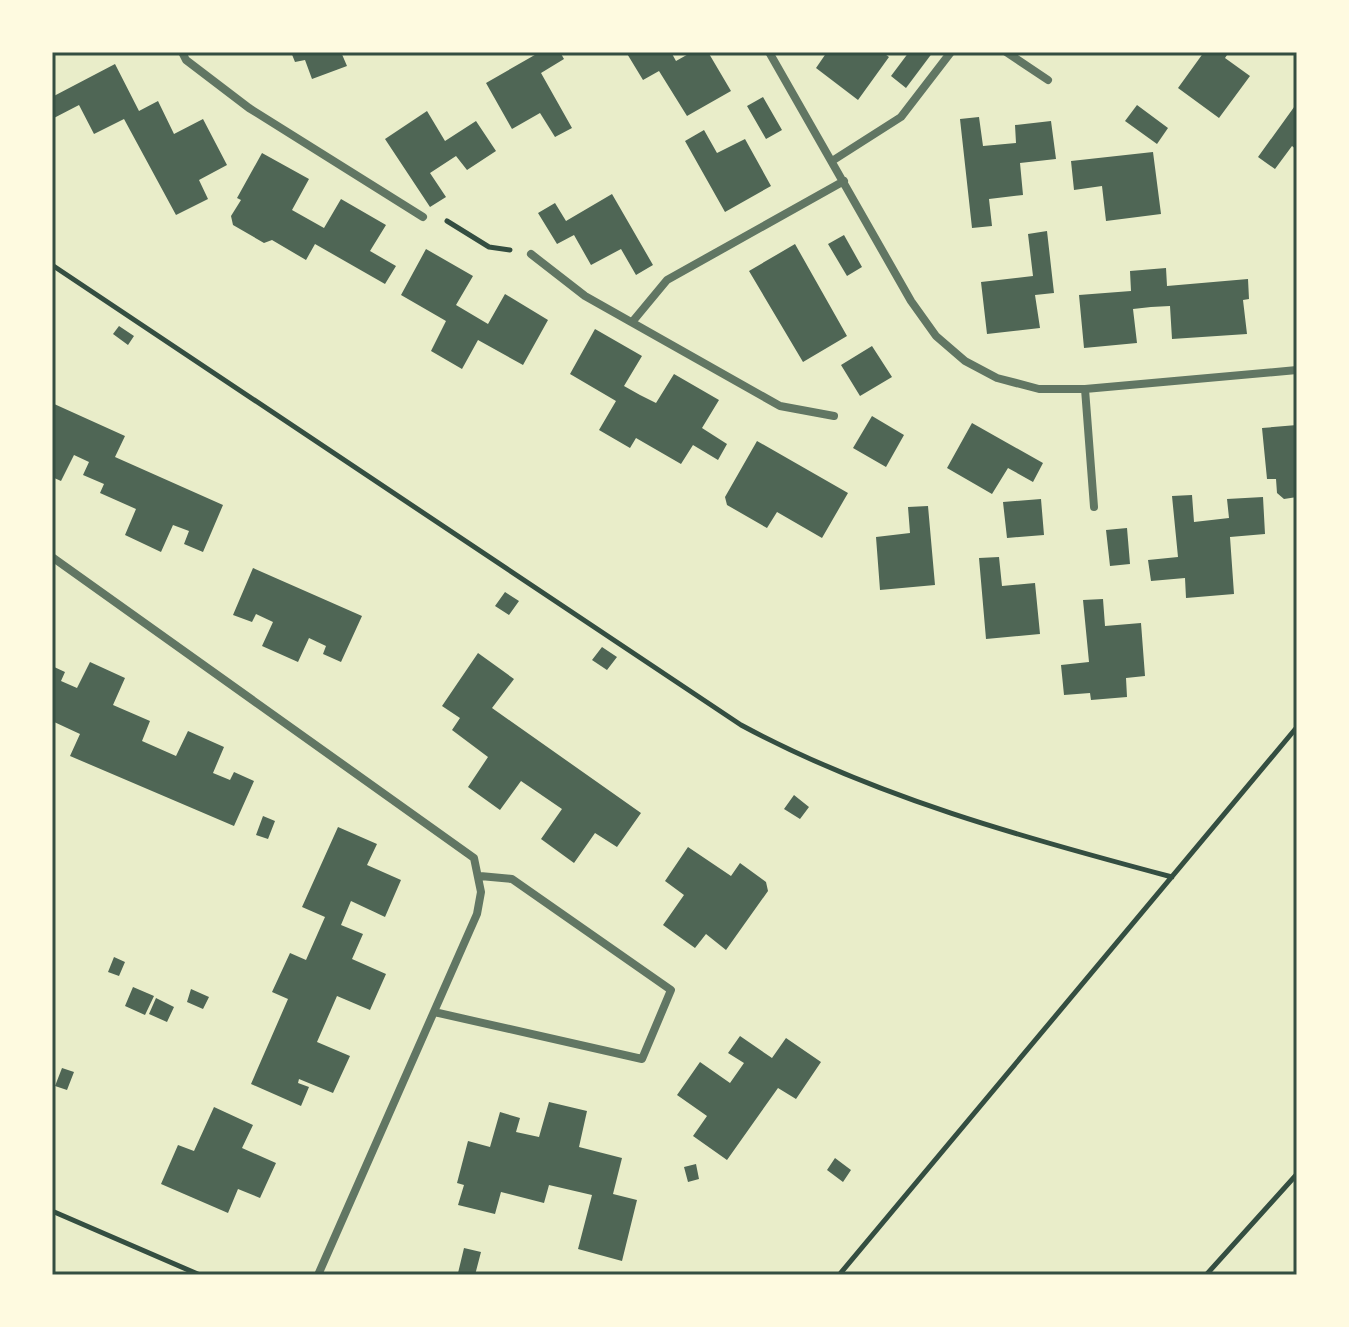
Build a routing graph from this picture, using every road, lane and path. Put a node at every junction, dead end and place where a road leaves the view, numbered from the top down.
1 (182, 52) edge
2 (769, 52) edge
3 (951, 52) edge
4 (1006, 52) edge
5 (1048, 80) dead end
6 (832, 161) junction
7 (844, 181) junction
8 (423, 217) joint
9 (531, 254) joint
10 (52, 265) edge
11 (633, 321) junction
12 (1297, 370) edge
13 (1085, 389) junction
14 (834, 416) dead end
15 (1094, 507) dead end
16 (52, 557) edge
17 (1297, 727) edge
18 (480, 876) junction
19 (1172, 877) junction
20 (434, 1012) junction
21 (1297, 1174) edge
22 (52, 1211) edge
23 (200, 1275) edge
24 (318, 1275) edge
25 (839, 1275) edge
26 (1206, 1275) edge

1 - 8 street
2 - 6 street
3 - 6 street
4 - 5 street
6 - 7 street
7 - 11 street
7 - 13 street
8 - 9 path
9 - 11 street
10 - 19 path
11 - 14 street
12 - 13 street
13 - 15 street
16 - 18 street
17 - 19 path
18 - 20 street
18 - 20 street
19 - 25 path
20 - 24 street
21 - 26 path
22 - 23 path

